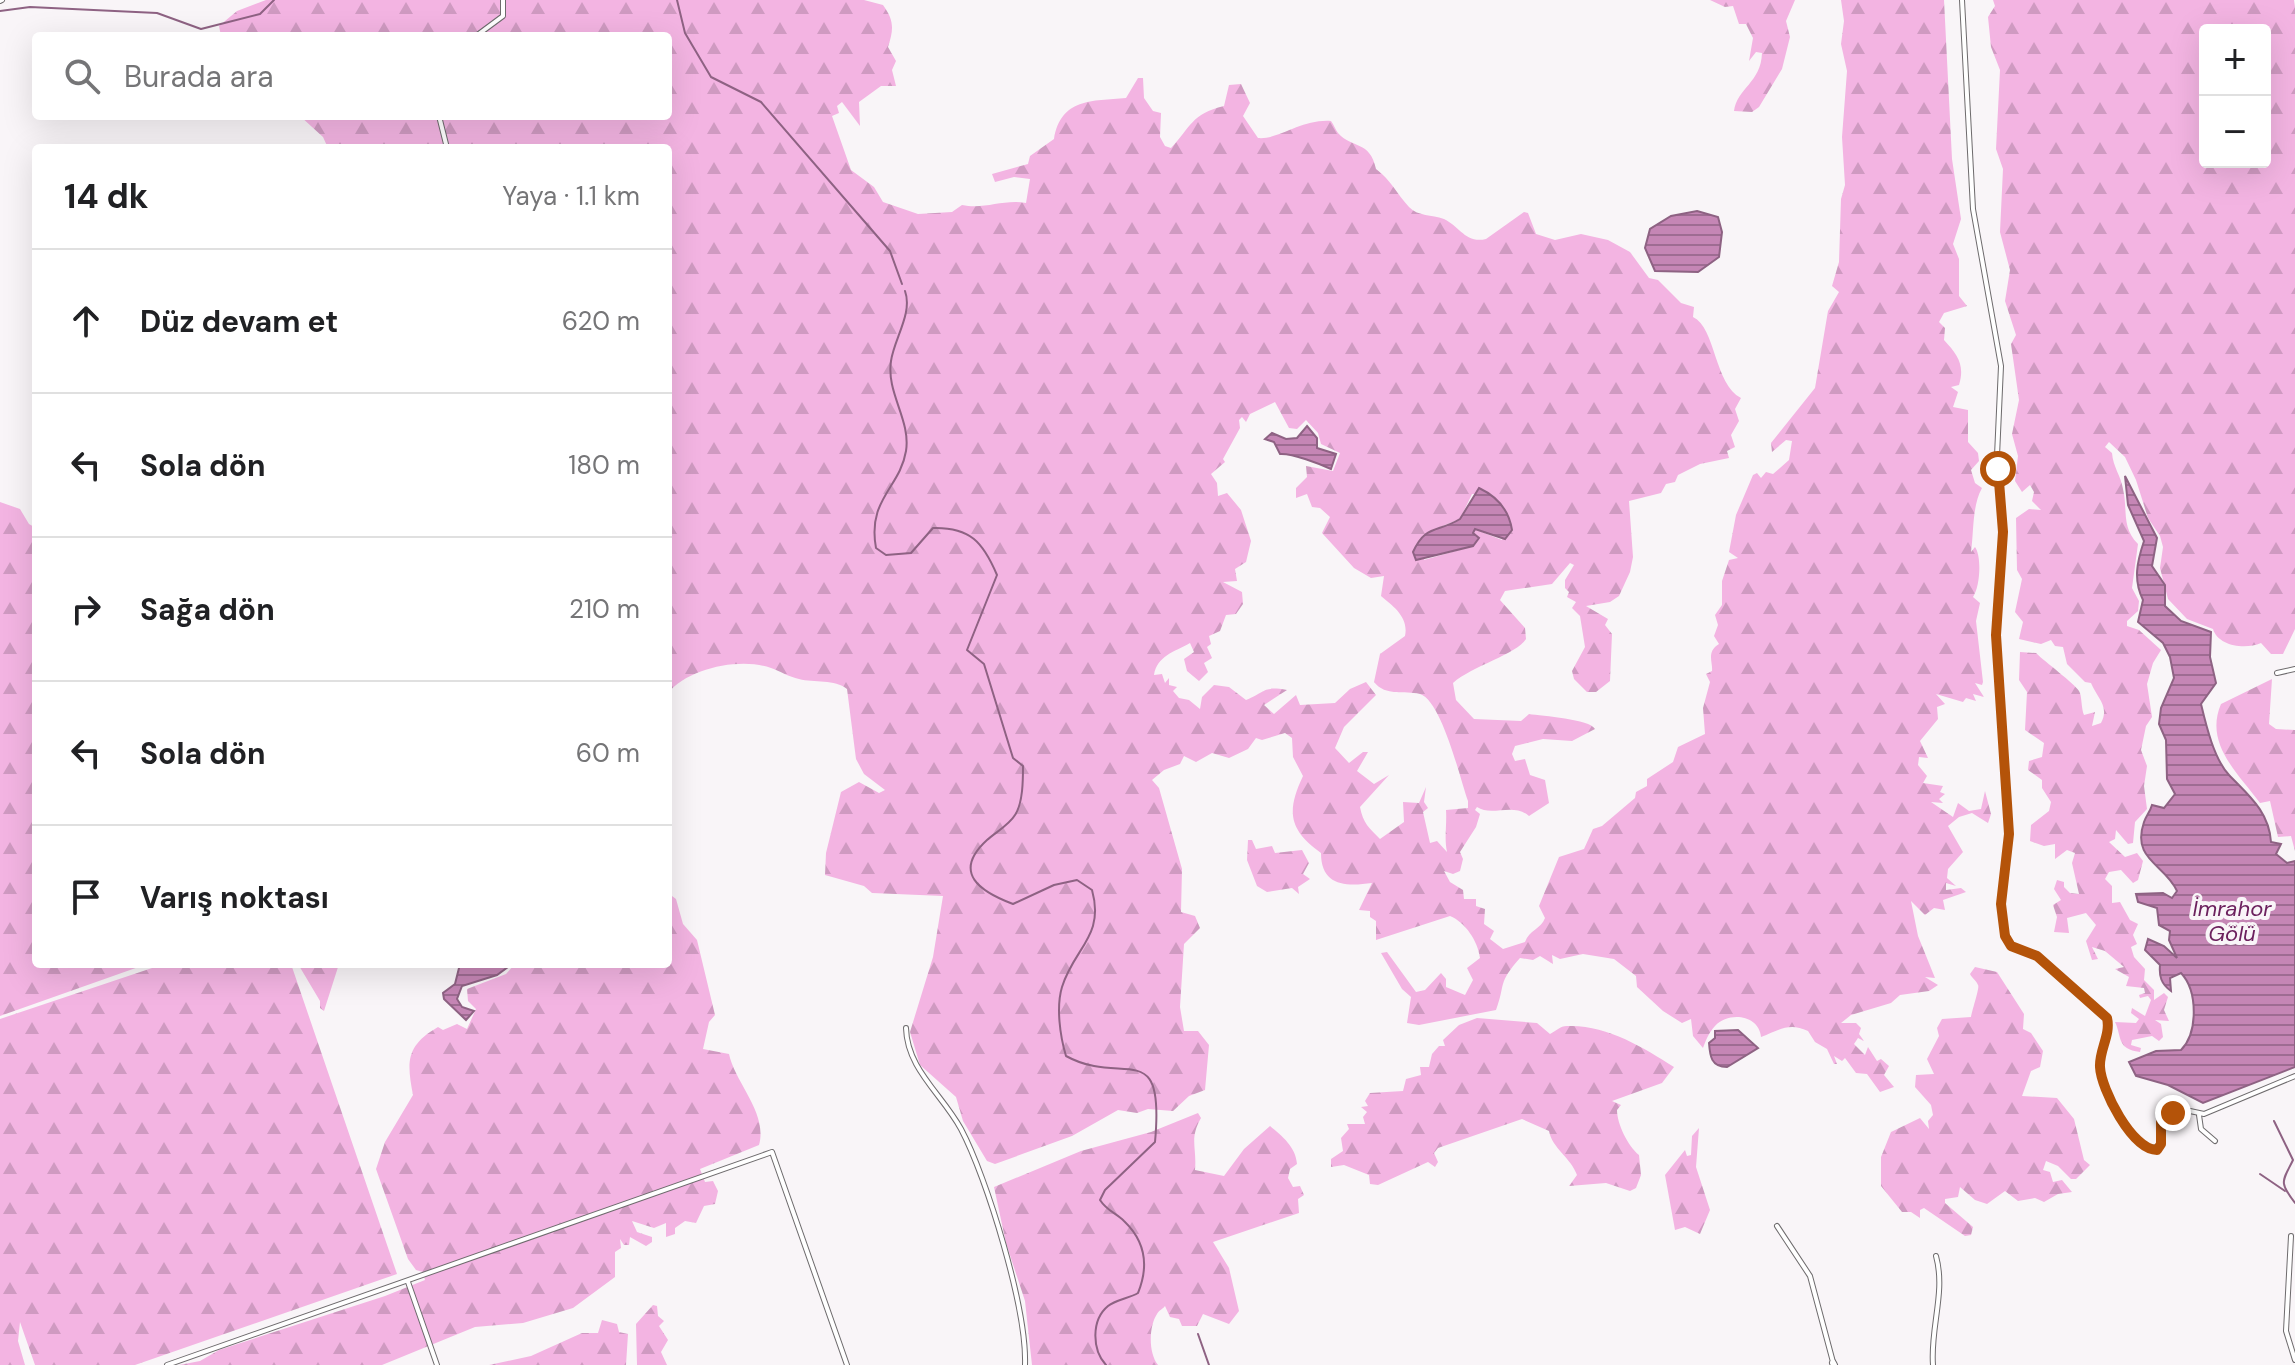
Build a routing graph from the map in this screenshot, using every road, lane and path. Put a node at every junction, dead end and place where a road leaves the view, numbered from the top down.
1 (503, 0) edge
2 (1962, 0) edge
3 (481, 32) edge
4 (440, 120) edge
5 (446, 144) edge
6 (2295, 669) edge
7 (2277, 673) dead end
8 (906, 1028) dead end
9 (2295, 1076) edge
10 (2199, 1115) junction
11 (2215, 1141) dead end
12 (1777, 1226) dead end
13 (2291, 1236) dead end
14 (1936, 1256) dead end
15 (408, 1282) junction
16 (2295, 1360) edge
17 (1833, 1364) edge
18 (167, 1365) edge
19 (437, 1365) edge
20 (847, 1365) edge
21 (1025, 1365) edge
22 (1933, 1365) edge

1 - 3 street
2 - 10 street
4 - 5 street
6 - 7 street
8 - 21 street
9 - 10 street
10 - 11 street
12 - 17 street
13 - 16 street
14 - 22 street
15 - 18 street
15 - 19 street
15 - 20 street

